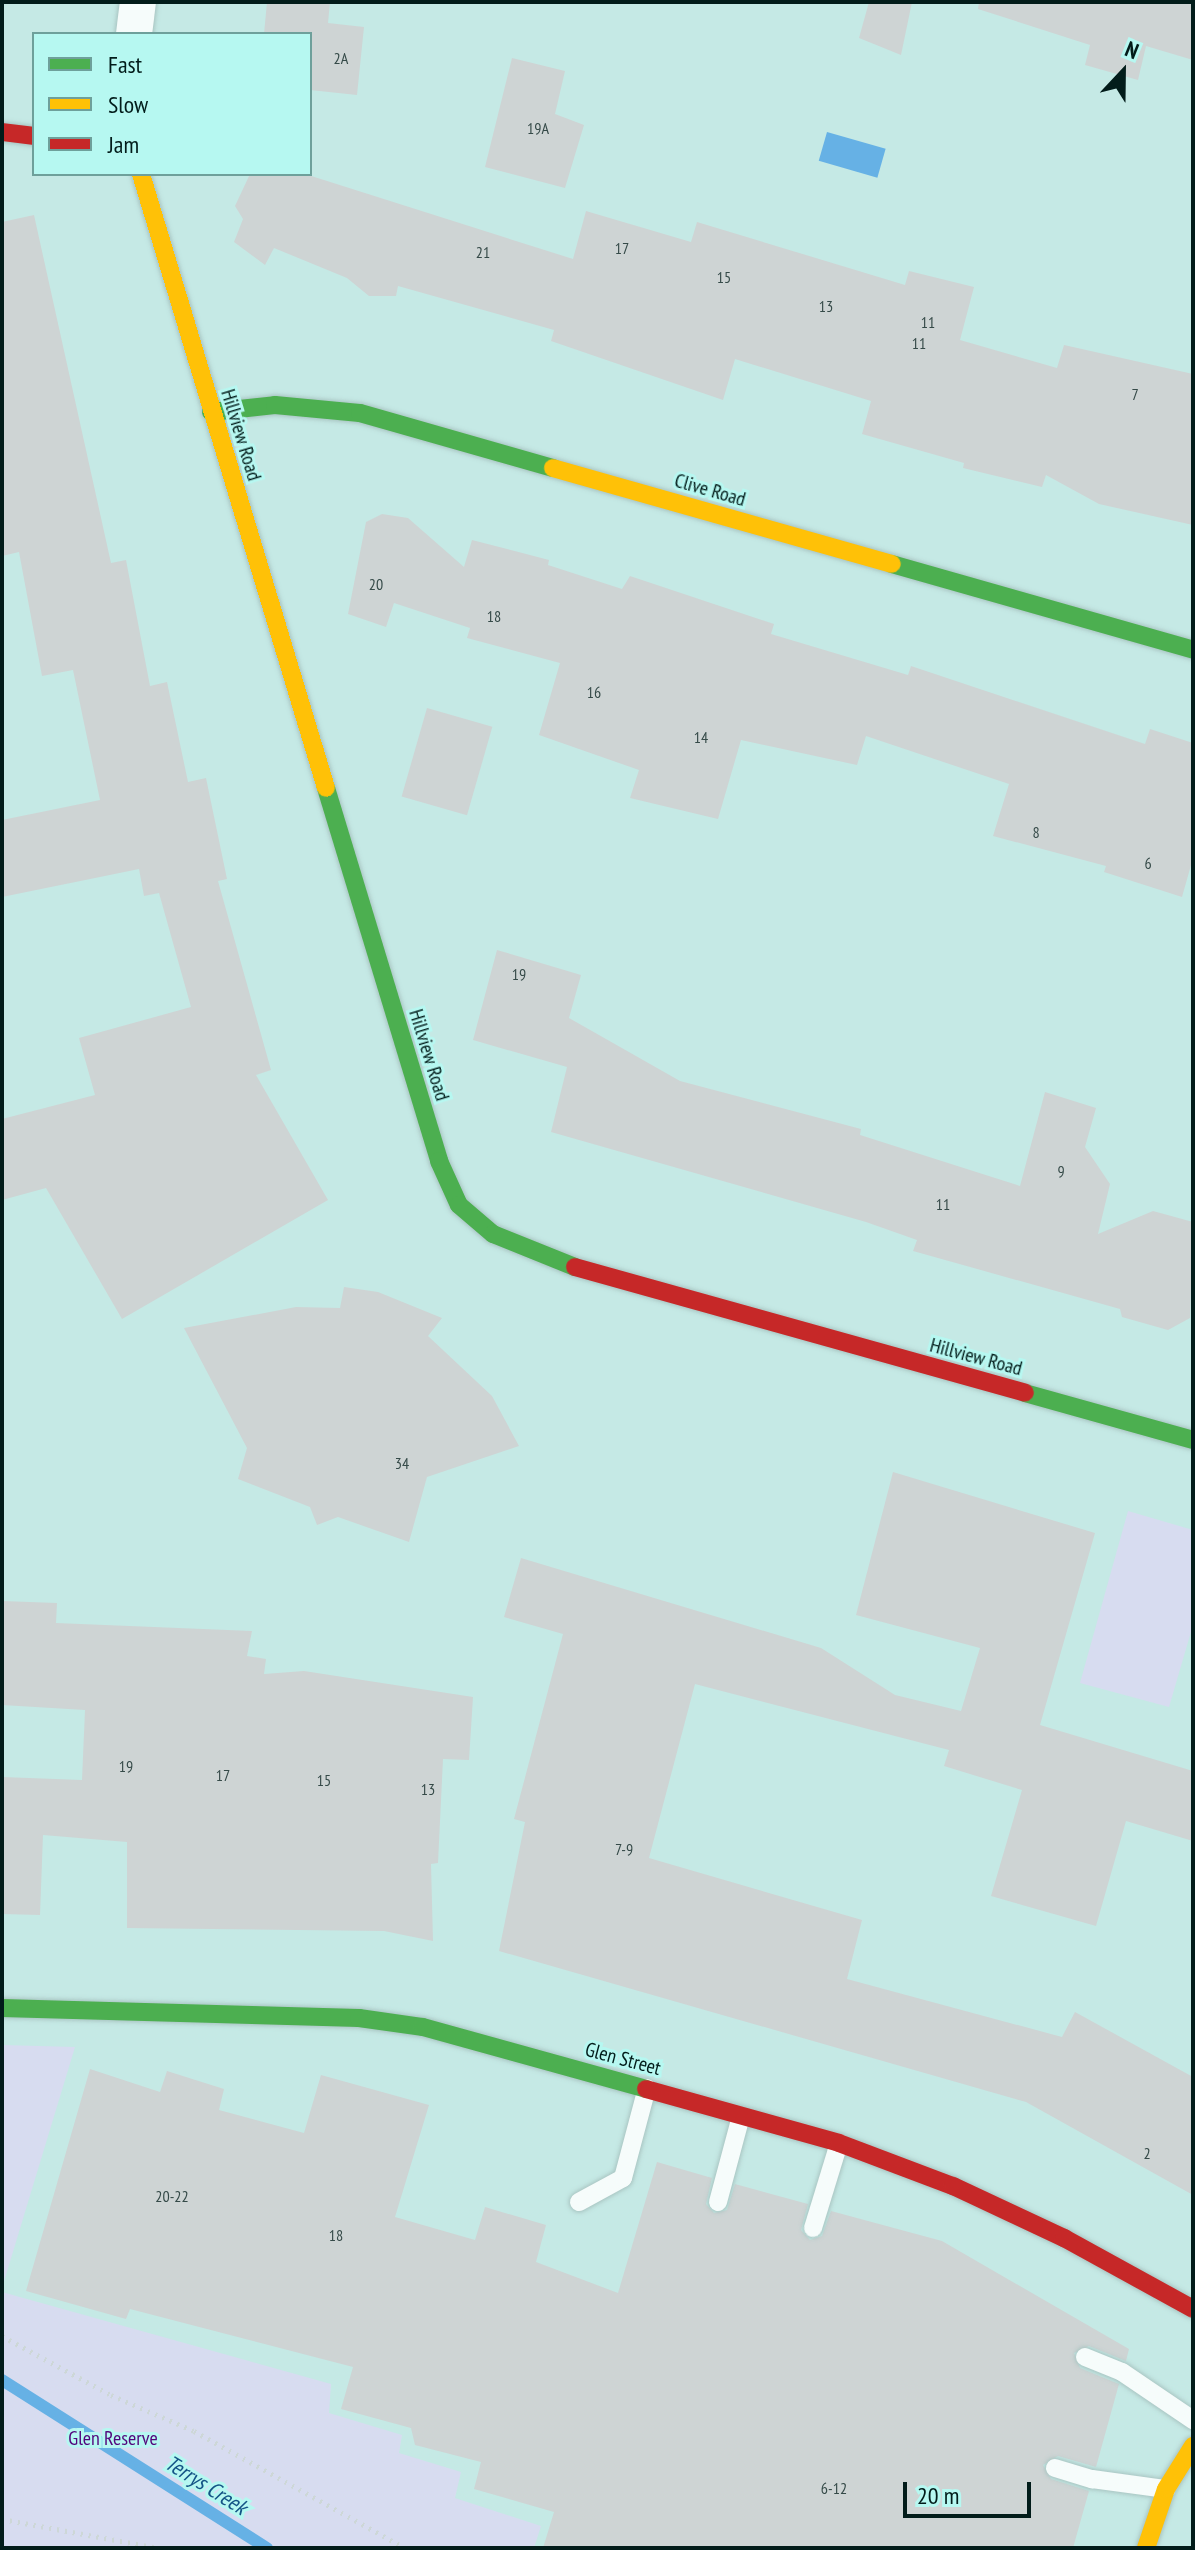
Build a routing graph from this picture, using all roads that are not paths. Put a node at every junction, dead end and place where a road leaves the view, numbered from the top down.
1 (138, 2) edge
2 (134, 32) edge
3 (2, 132) edge
4 (32, 136) edge
5 (142, 176) edge
6 (211, 412) junction
7 (1193, 650) edge
8 (1193, 1440) edge
9 (2, 2008) edge
10 (647, 2088) junction
11 (742, 2115) junction
12 (839, 2143) junction
13 (579, 2202) dead end
14 (718, 2202) dead end
15 (813, 2228) dead end
16 (1193, 2309) edge
17 (1085, 2357) dead end
18 (1193, 2420) edge
19 (1193, 2446) edge
20 (1055, 2468) dead end
21 (1166, 2489) junction
22 (1146, 2548) edge

1 - 2 street
3 - 4 street
5 - 6 street, Hillview Road
6 - 7 street, Clive Road
6 - 8 street, Hillview Road
9 - 10 street, Glen Street
10 - 11 street, Glen Street
10 - 13 lane
11 - 12 street, Glen Street
11 - 14 lane
12 - 15 lane
12 - 16 street, Glen Street
17 - 18 lane
19 - 21 street
20 - 21 lane
21 - 22 street

